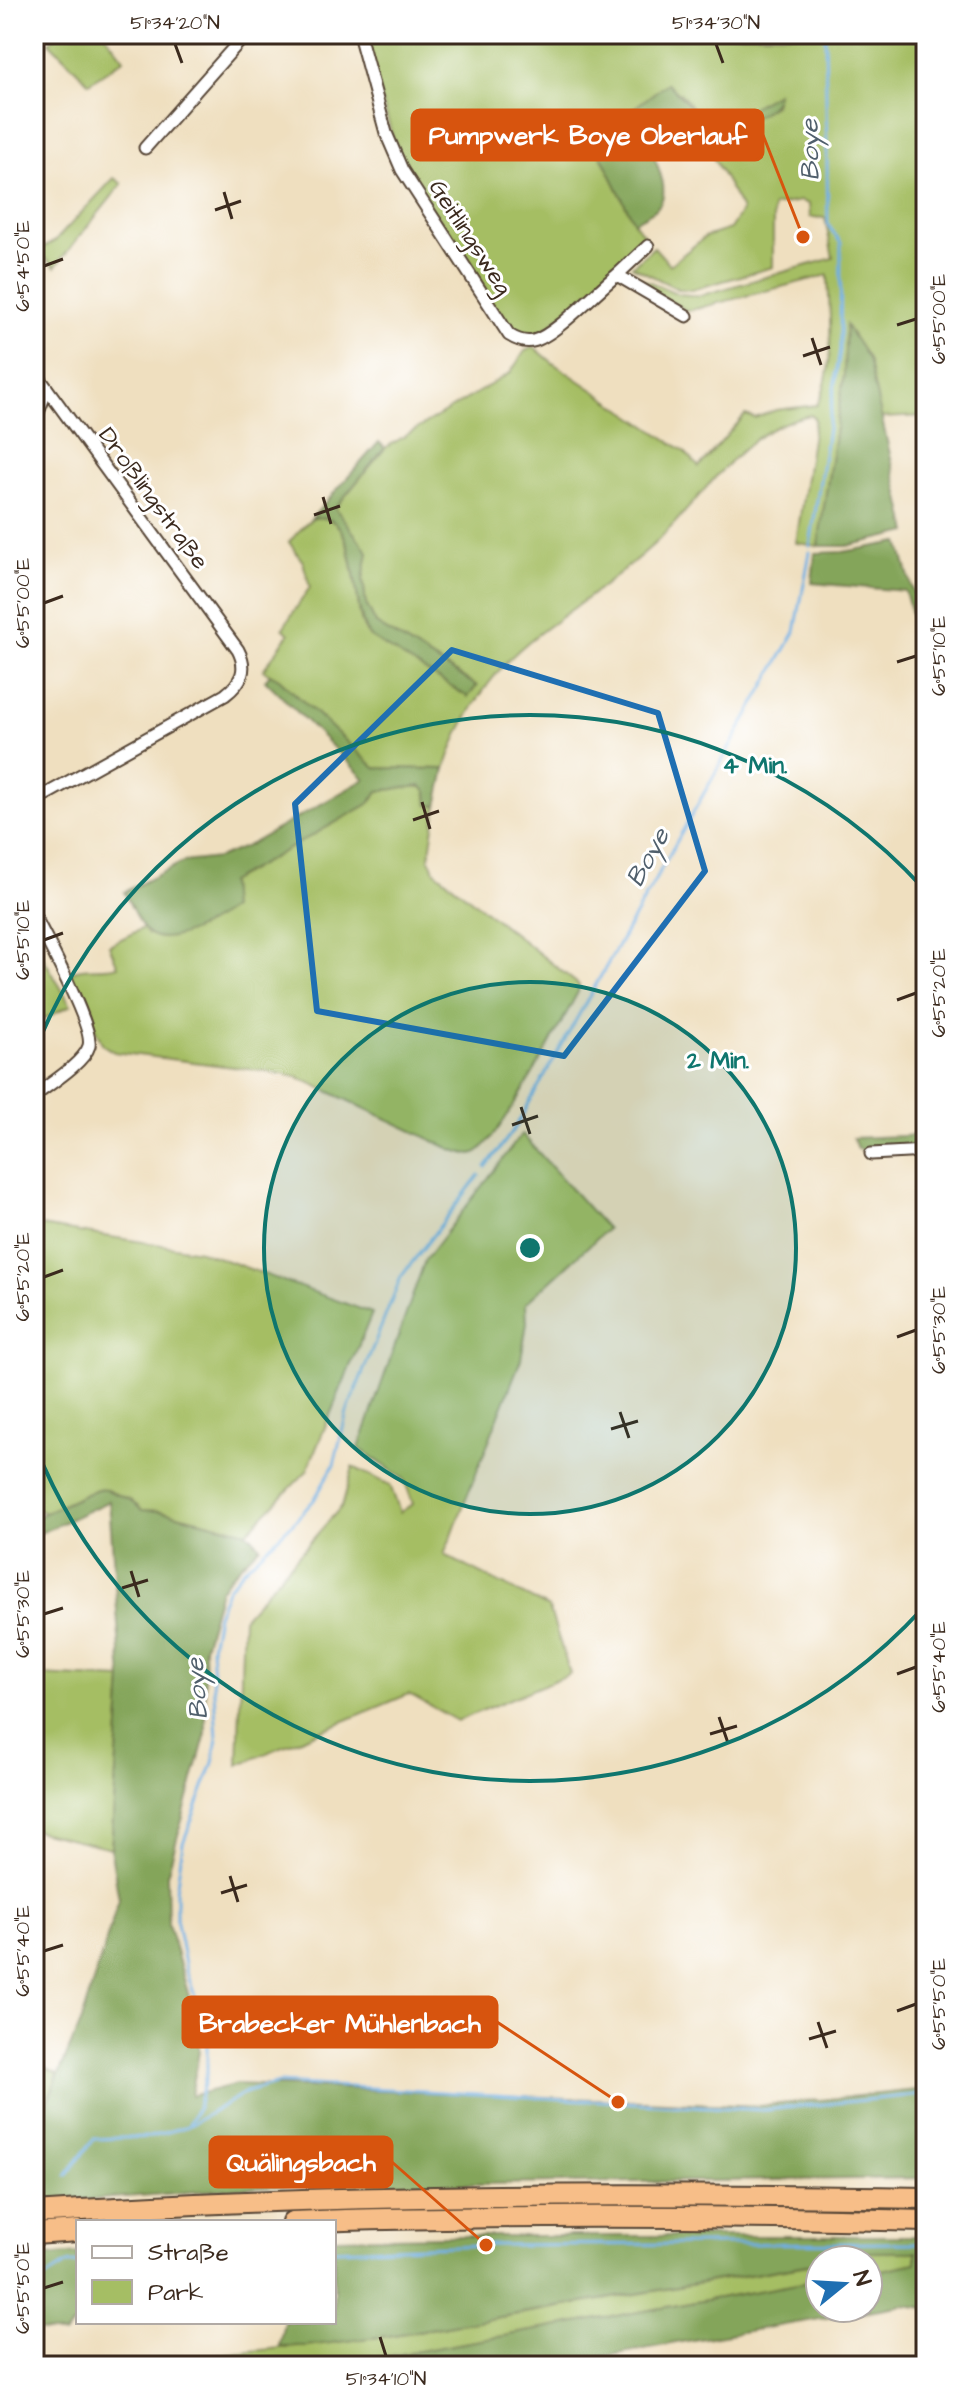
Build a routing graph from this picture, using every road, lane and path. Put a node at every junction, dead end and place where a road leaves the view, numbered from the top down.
1 (246, 34) edge
2 (359, 34) edge
3 (145, 148) dead end
4 (648, 246) dead end
5 (617, 275) junction
6 (687, 316) dead end
7 (34, 371) edge
8 (47, 389) junction
9 (34, 423) edge
10 (34, 801) edge
11 (34, 915) edge
12 (34, 1096) edge
13 (926, 1151) edge
14 (871, 1154) dead end
15 (926, 2198) edge
16 (34, 2213) edge
17 (336, 2220) edge
18 (926, 2221) edge
19 (76, 2231) edge
20 (34, 2234) edge

1 - 3 street
2 - 5 street, Geitlingsweg
4 - 5 street, Geitlingsweg
5 - 6 street
7 - 8 street, Droßlingstraße
8 - 9 street
8 - 10 street, Droßlingstraße
11 - 12 street
13 - 14 street
15 - 16 highway
17 - 18 highway
19 - 20 highway

